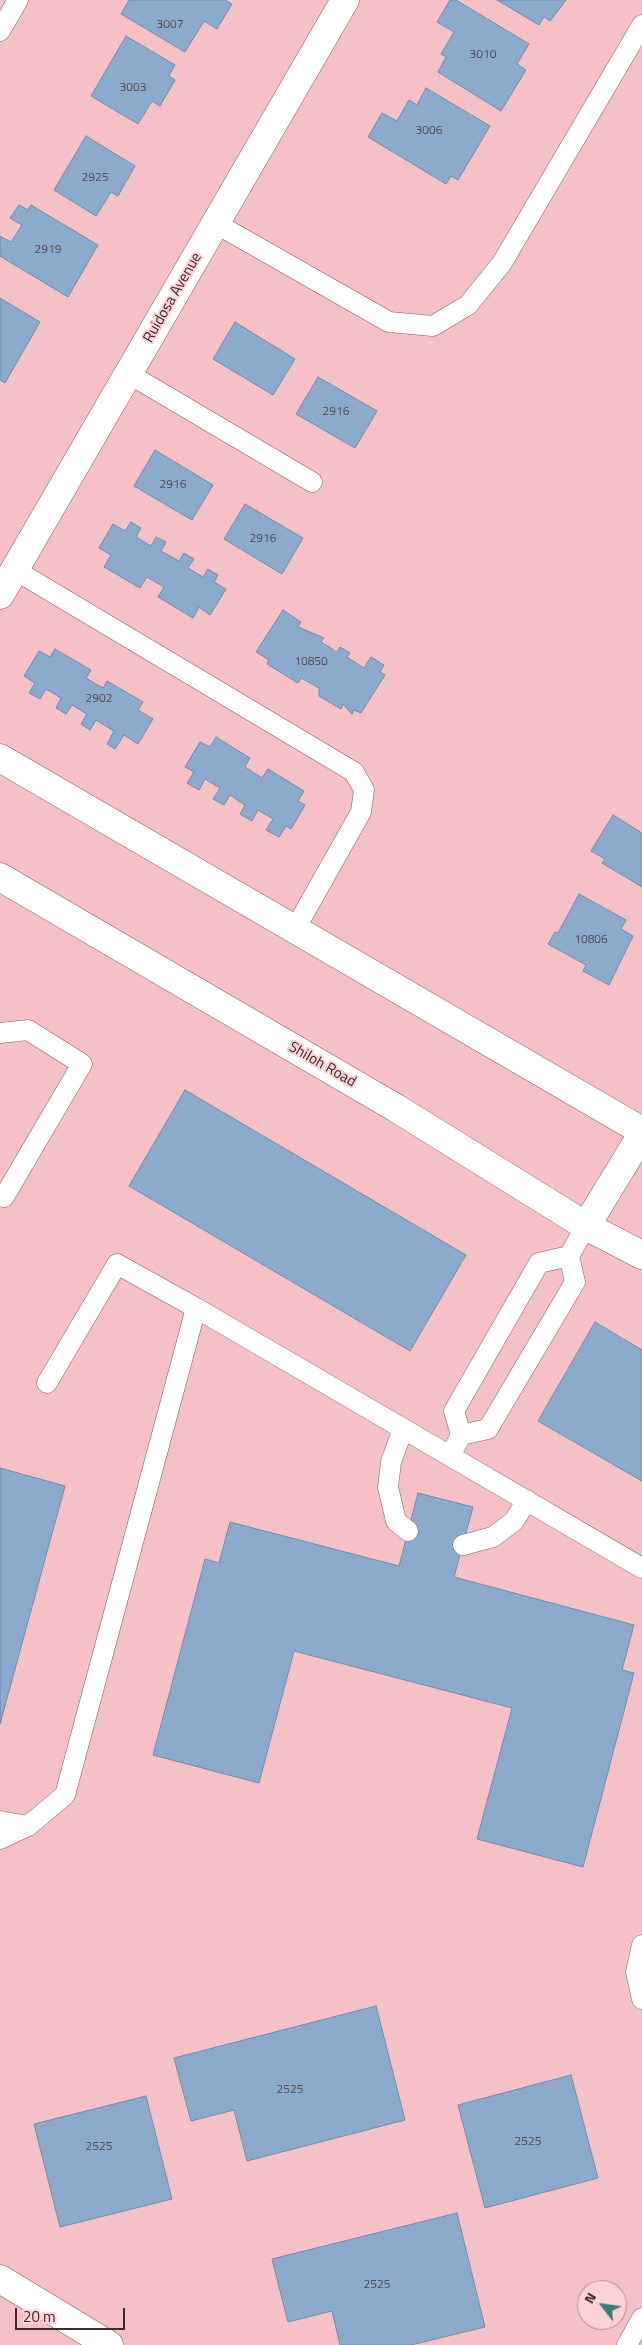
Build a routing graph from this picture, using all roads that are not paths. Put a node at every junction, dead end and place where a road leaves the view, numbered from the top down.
1 (18, 0) edge
2 (345, 0) edge
3 (642, 25) edge
4 (0, 31) edge
5 (215, 223) junction
6 (129, 374) junction
7 (312, 482) dead end
8 (15, 570) junction
9 (0, 595) edge
10 (0, 758) edge
11 (0, 878) edge
12 (295, 929) junction
13 (0, 1034) edge
14 (642, 1132) edge
15 (4, 1197) dead end
16 (586, 1226) junction
17 (642, 1255) edge
18 (569, 1256) junction
19 (196, 1308) junction
20 (47, 1383) dead end
21 (403, 1429) junction
22 (462, 1435) junction
23 (450, 1456) junction
24 (526, 1500) junction
25 (408, 1531) dead end
26 (463, 1545) dead end
27 (642, 1568) edge
28 (0, 1821) edge
29 (28, 1826) junction
30 (0, 1839) edge
31 (642, 1945) edge
32 (642, 1999) edge
33 (0, 2279) edge
34 (642, 2318) edge
35 (109, 2345) edge
36 (628, 2345) edge

1 - 4 lane
2 - 5 main road, Ruidosa Avenue
3 - 5 lane
5 - 6 main road, Ruidosa Avenue
6 - 7 lane
6 - 8 main road, Ruidosa Avenue
8 - 9 main road, Ruidosa Avenue
8 - 12 lane
10 - 12 main road
11 - 16 main road, Shiloh Road
12 - 14 main road
13 - 15 lane
14 - 16 main road
16 - 17 main road, Shiloh Road
16 - 18 lane
18 - 22 lane
18 - 22 lane
19 - 20 lane
19 - 21 lane
19 - 29 lane
21 - 23 lane
21 - 25 lane
22 - 23 lane
23 - 24 lane
24 - 26 lane
24 - 27 lane
28 - 29 lane
29 - 30 lane
31 - 32 lane
33 - 35 main road
34 - 36 lane

